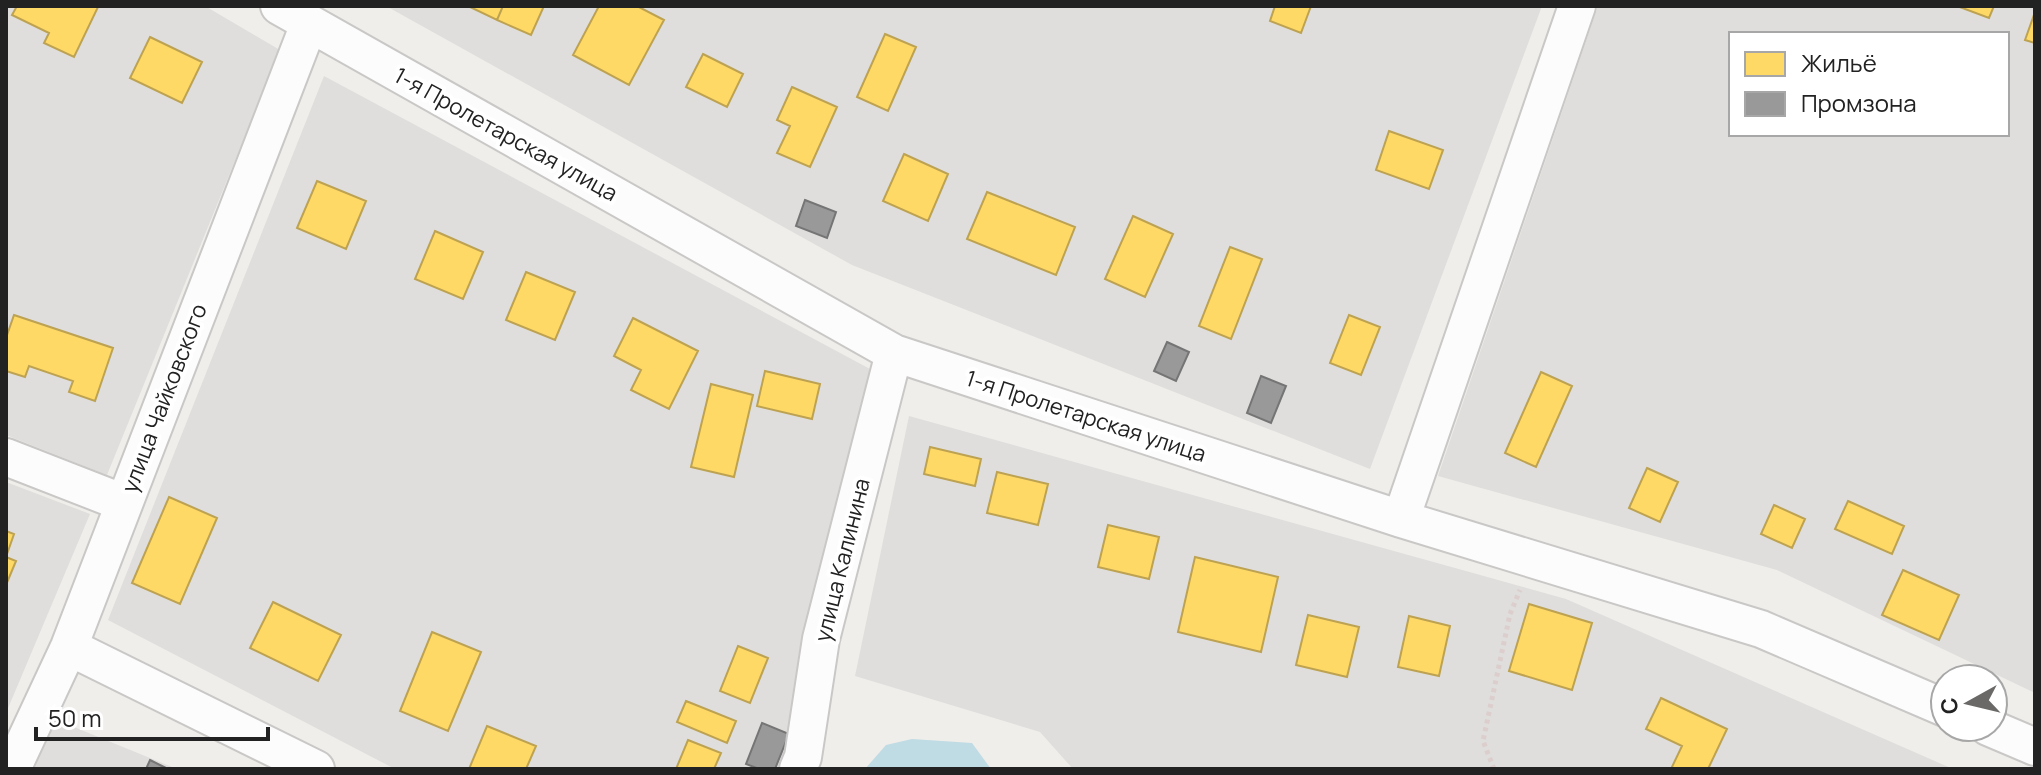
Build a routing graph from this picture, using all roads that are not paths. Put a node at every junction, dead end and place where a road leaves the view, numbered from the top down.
1 (1577, 6) edge
2 (289, 11) edge
3 (894, 353) junction
4 (6, 457) edge
5 (124, 503) junction
6 (1401, 519) junction
7 (69, 647) junction
8 (1929, 701) edge
9 (2009, 736) edge
10 (2035, 747) edge
11 (12, 769) edge
12 (316, 769) edge
13 (798, 769) edge

1 - 6 street
2 - 3 street, 1-я Пролетарская улица
2 - 5 street, улица Чайковского
3 - 6 street, 1-я Пролетарская улица
3 - 13 street, улица Калинина
4 - 5 street
5 - 7 street, улица Чайковского
6 - 8 street, 1-я Пролетарская улица
7 - 11 street, улица Чайковского
7 - 12 street
9 - 10 street

